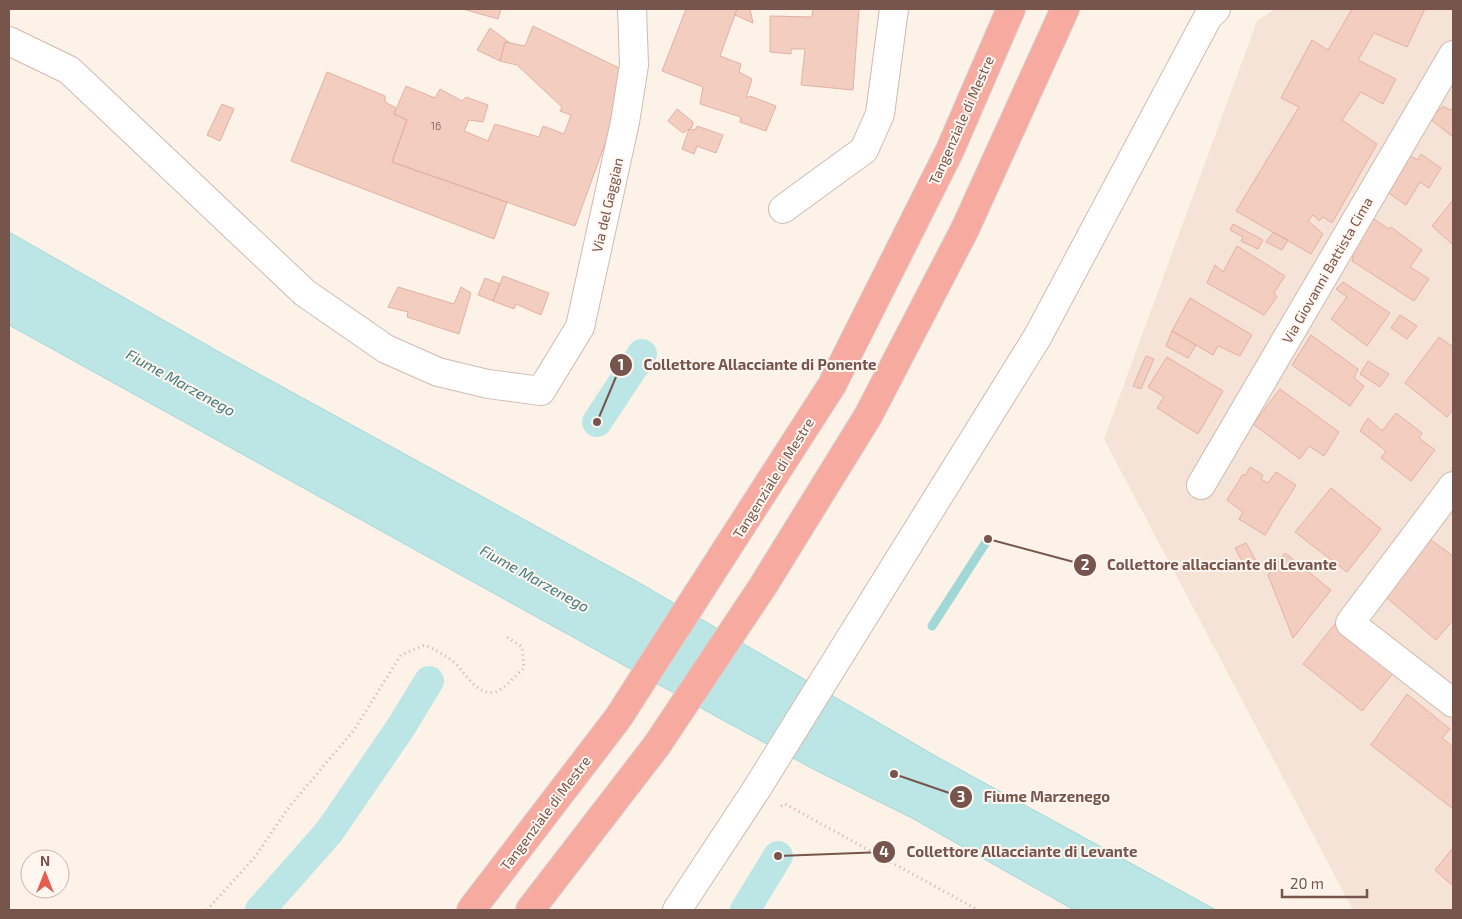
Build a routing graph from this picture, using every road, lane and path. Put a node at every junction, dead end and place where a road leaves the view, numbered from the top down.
1 (632, 9) edge
2 (894, 9) edge
3 (1011, 9) edge
4 (1065, 9) edge
5 (1211, 11) edge
6 (9, 41) edge
7 (1453, 55) edge
8 (783, 210) dead end
9 (1201, 485) dead end
10 (1453, 486) edge
11 (507, 637) dead end
12 (1453, 703) edge
13 (777, 807) dead end
14 (207, 910) edge
15 (471, 910) edge
16 (530, 910) edge
17 (677, 910) edge
18 (978, 910) edge

1 - 6 street, Via del Gaggian
2 - 8 street
3 - 15 highway, Tangenziale di Mestre
4 - 16 highway
5 - 17 street
7 - 9 street, Via Giovanni Battista Cima
10 - 12 street
11 - 14 path
13 - 18 path

